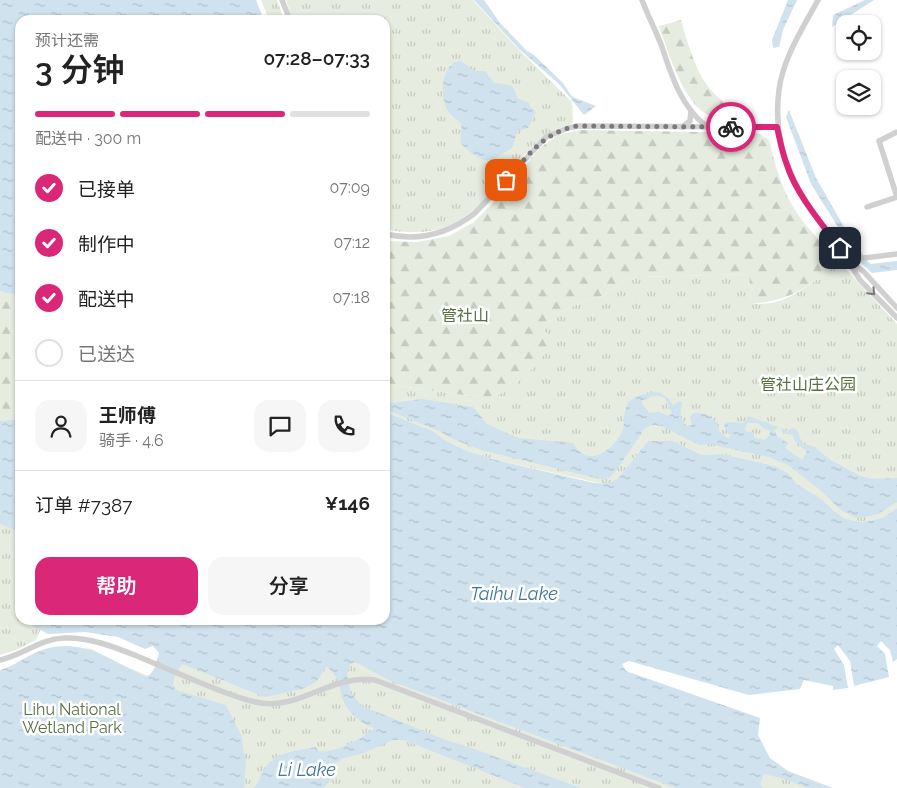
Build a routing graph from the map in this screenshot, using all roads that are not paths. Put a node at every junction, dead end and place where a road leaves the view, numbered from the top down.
1 (282, 0) edge
2 (642, 0) edge
3 (818, 0) edge
4 (288, 15) edge
5 (691, 111) junction
6 (706, 126) junction
7 (682, 127) junction
8 (777, 127) junction
9 (897, 132) edge
10 (867, 207) dead end
11 (390, 235) edge
12 (897, 254) edge
13 (853, 261) junction
14 (897, 308) edge
15 (897, 318) edge
16 (0, 660) edge
17 (658, 788) edge

1 - 4 street
2 - 5 street
3 - 8 street
5 - 6 street
5 - 7 street
6 - 7 street
6 - 8 street
7 - 11 street
8 - 13 street
9 - 10 street
12 - 13 street
13 - 14 street
13 -> 15 street
16 - 17 street

